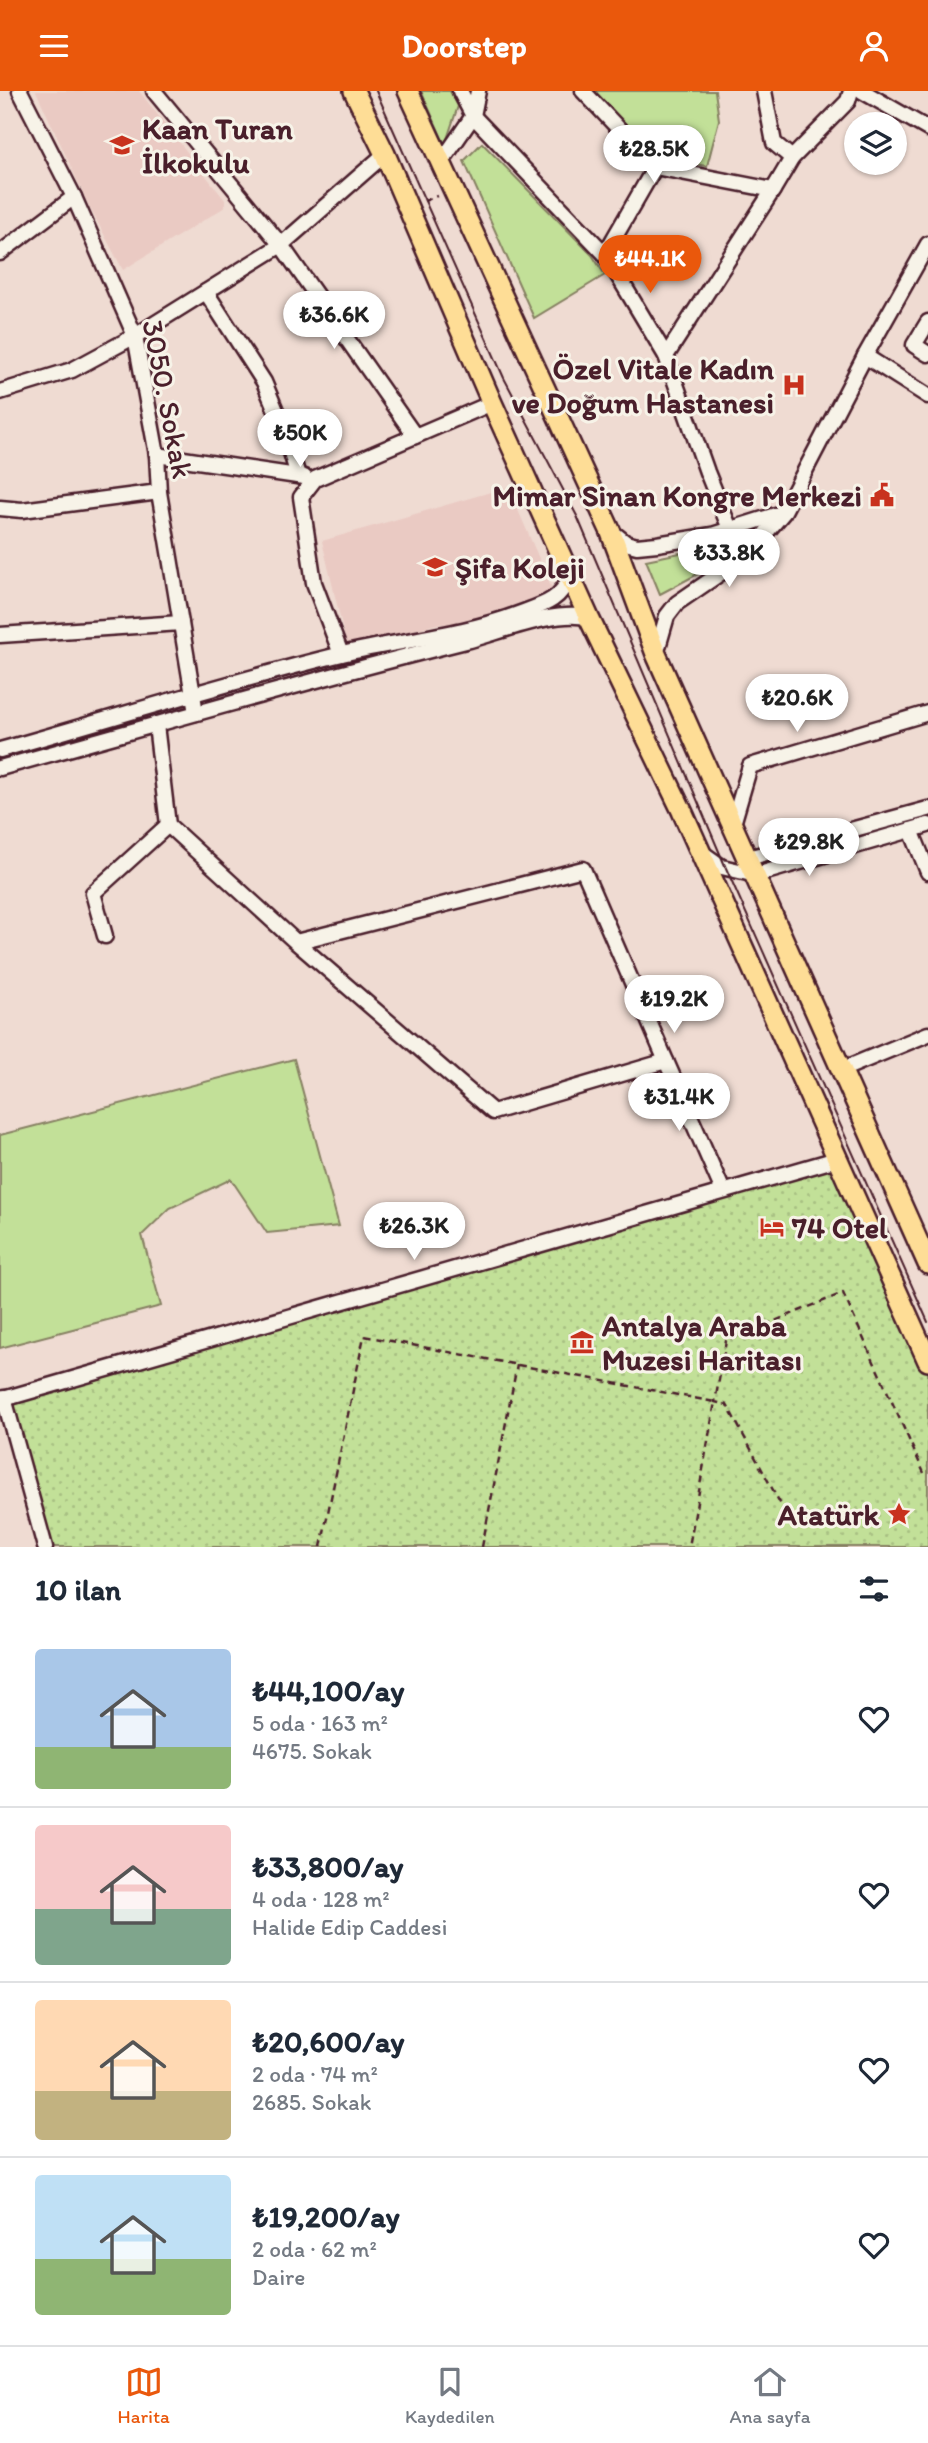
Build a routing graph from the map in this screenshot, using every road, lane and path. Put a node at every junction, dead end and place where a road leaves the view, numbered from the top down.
1 (20, 91) edge
2 (153, 91) edge
3 (354, 91) edge
4 (408, 91) edge
5 (460, 91) edge
6 (478, 91) edge
7 (583, 91) edge
8 (764, 91) edge
9 (851, 91) edge
10 (862, 91) edge
11 (473, 116) junction
12 (928, 129) edge
13 (385, 154) junction
14 (792, 158) junction
15 (442, 161) junction
16 (655, 167) junction
17 (454, 188) junction
18 (774, 190) junction
19 (74, 197) junction
20 (408, 208) junction
21 (928, 244) edge
22 (281, 245) junction
23 (0, 253) edge
24 (605, 254) junction
25 (206, 292) junction
26 (928, 322) edge
27 (135, 336) junction
28 (928, 354) edge
29 (666, 356) junction
30 (865, 356) junction
31 (0, 392) edge
32 (928, 396) edge
33 (492, 403) junction
34 (415, 436) junction
35 (157, 455) junction
36 (298, 476) junction
37 (315, 479) junction
38 (159, 492) junction
39 (0, 508) edge
40 (783, 513) junction
41 (730, 529) junction
42 (610, 530) junction
43 (747, 555) junction
44 (570, 576) junction
45 (589, 618) junction
46 (519, 620) junction
47 (181, 623) junction
48 (0, 635) edge
49 (656, 654) junction
50 (341, 655) junction
51 (192, 696) junction
52 (196, 712) junction
53 (928, 713) edge
54 (156, 725) junction
55 (0, 750) edge
56 (0, 768) edge
57 (928, 809) edge
58 (733, 824) junction
59 (168, 825) junction
60 (928, 825) edge
61 (911, 830) junction
62 (700, 851) junction
63 (752, 866) junction
64 (928, 873) edge
65 (105, 936) dead end
66 (296, 942) junction
67 (928, 1034) edge
68 (666, 1061) junction
69 (841, 1070) junction
70 (838, 1159) junction
71 (723, 1191) junction
72 (928, 1264) edge
73 (928, 1361) edge
74 (517, 1365) junction
75 (2, 1399) edge
76 (715, 1402) junction
77 (924, 1473) dead end
78 (786, 1514) dead end
79 (45, 1547) edge
80 (321, 1547) edge
81 (482, 1547) edge
82 (689, 1547) edge

1 - 19 street, 3050. Sokak
2 - 22 street
3 - 13 highway
4 - 15 highway
5 - 11 street
6 - 11 street
7 - 16 street
8 - 14 street
9 - 14 street
10 - 12 street
11 - 15 street
11 - 24 street
13 - 20 highway
13 - 22 street
14 - 18 street
15 - 17 highway
16 - 18 street
16 - 24 street
17 - 20 path
17 - 42 highway
18 - 29 street
19 - 23 street
19 - 27 street, 3050. Sokak
20 - 33 highway
21 - 30 street
22 - 25 street
22 - 34 street
24 - 29 street
25 - 27 street
25 - 36 street
26 - 28 street
27 - 31 street
27 - 35 street, 3050. Sokak
29 - 41 street
30 - 32 street
30 - 40 street
33 - 34 street
33 - 44 highway
34 - 37 street
35 - 36 street
35 - 38 street, 3050. Sokak
36 - 37 street
37 - 50 street
38 - 39 street
38 - 47 street, 3050. Sokak
40 - 41 street
40 - 43 street
41 - 42 street
41 - 43 street
42 - 49 highway
43 - 49 street
44 - 45 highway
44 - 46 street
45 - 46 street
45 - 62 highway
46 - 50 street
46 - 52 street
47 - 48 street
47 - 51 street, 3050. Sokak
49 - 58 highway
50 - 51 street
51 - 52 street, 3050. Sokak
51 - 55 street
52 - 54 street
53 - 58 street
54 - 56 street
54 - 59 street
57 - 63 street
58 - 63 highway
59 - 65 street
59 - 66 street
60 - 61 street
61 - 63 street
61 - 64 street
62 - 63 street
62 - 70 highway
63 - 69 highway
66 - 68 street
66 - 68 street
67 - 69 street
68 - 71 street
69 - 72 highway
70 - 71 street
70 - 73 highway
71 - 75 street
74 - 76 path
74 - 80 path
74 - 81 path
75 - 79 street
76 - 77 path
76 - 78 path
76 - 82 path

